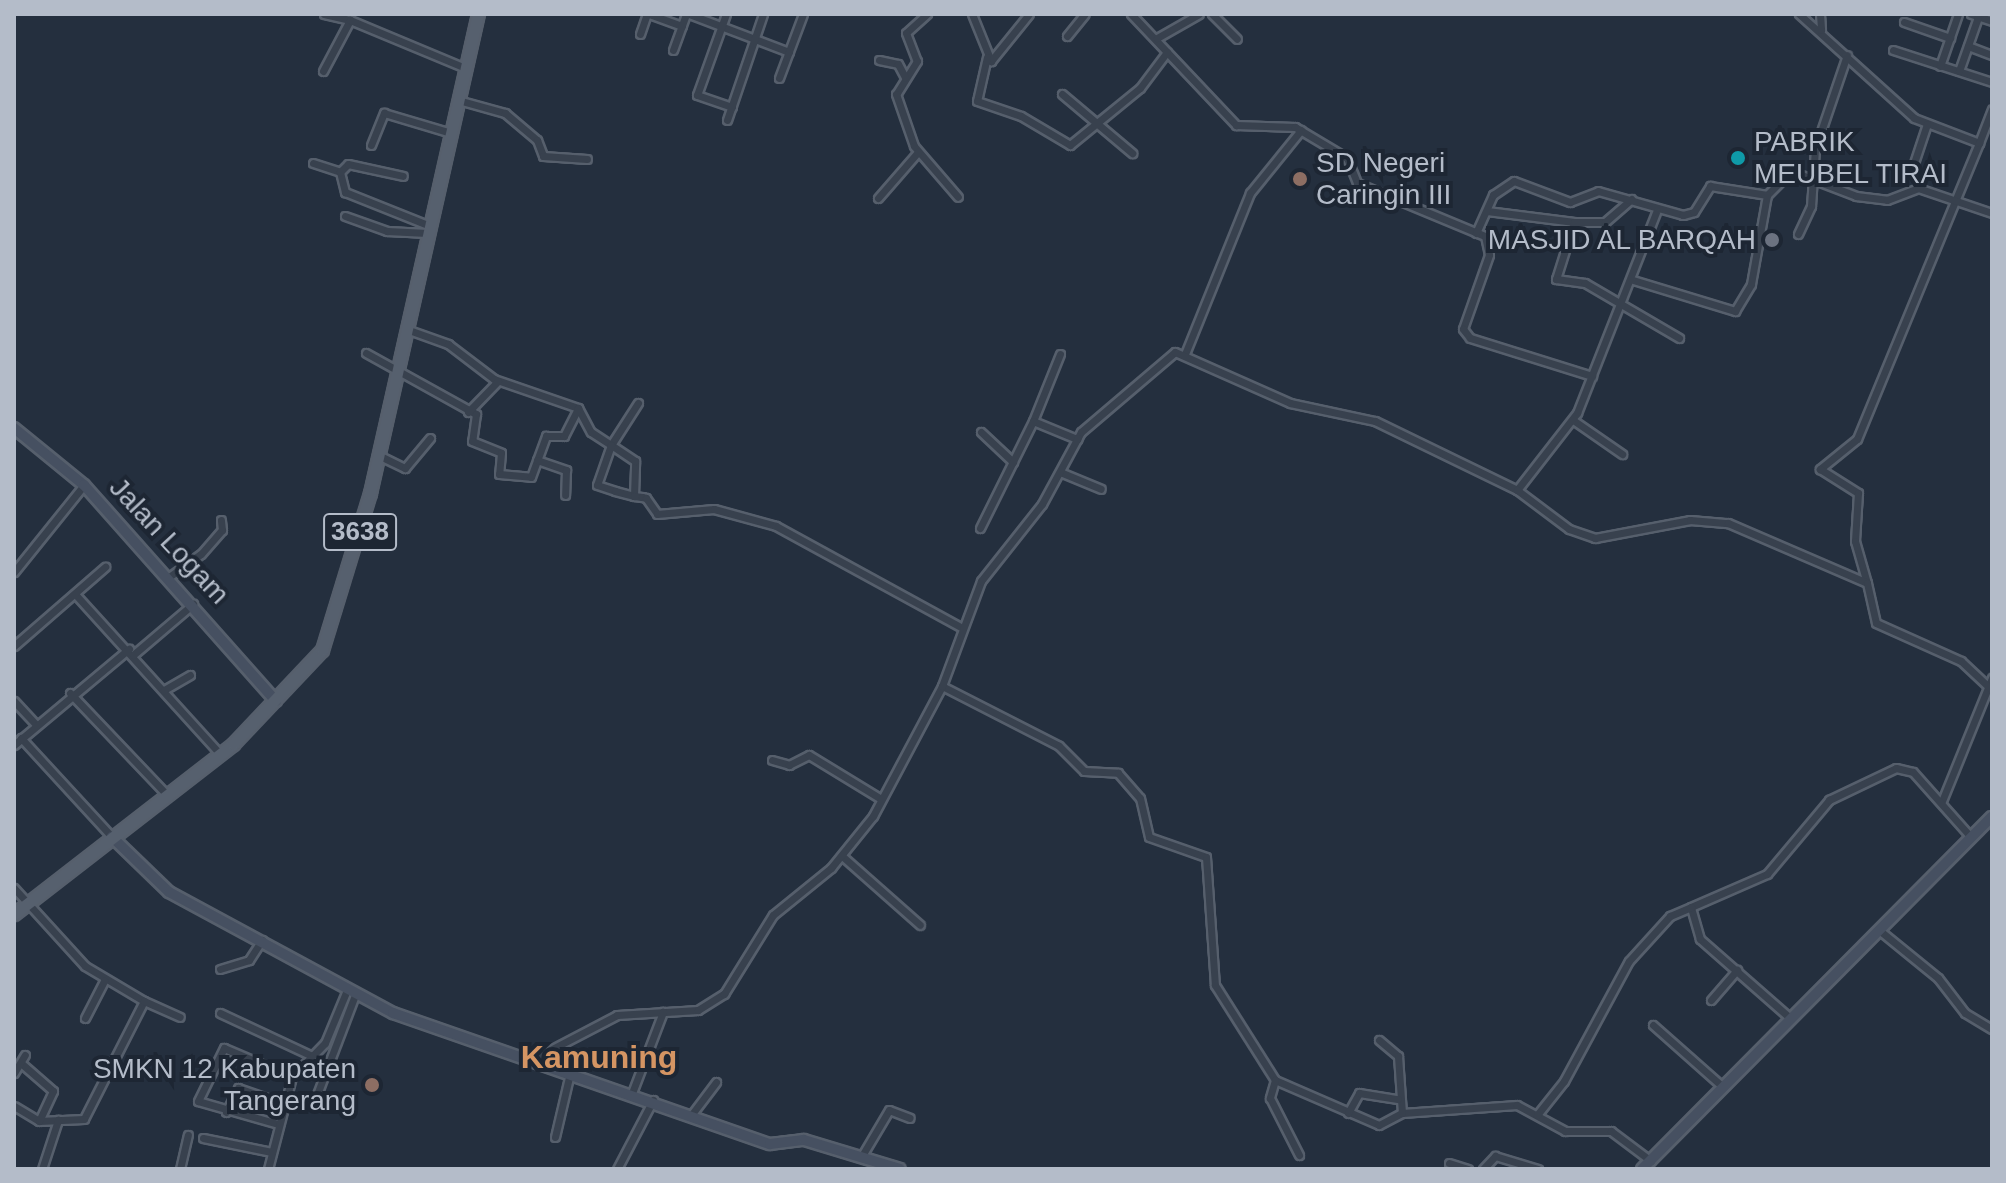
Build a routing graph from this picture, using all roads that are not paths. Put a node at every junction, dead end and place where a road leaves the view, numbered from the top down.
1 (324, 14) edge
2 (478, 14) edge
3 (648, 14) edge
4 (687, 14) edge
5 (726, 14) edge
6 (763, 14) edge
7 (803, 14) edge
8 (927, 14) edge
9 (972, 14) edge
10 (1029, 14) edge
11 (1085, 14) edge
12 (1131, 14) edge
13 (1199, 14) edge
14 (1212, 14) edge
15 (1799, 14) edge
16 (1820, 14) edge
17 (1958, 14) edge
18 (1975, 15) edge
19 (350, 20) junction
20 (1992, 21) edge
21 (1904, 22) dead end
22 (682, 26) junction
23 (721, 27) junction
24 (1821, 30) junction
25 (640, 34) dead end
26 (1067, 36) dead end
27 (1157, 38) junction
28 (1950, 38) junction
29 (755, 39) junction
30 (1237, 39) dead end
31 (1968, 46) junction
32 (673, 50) dead end
33 (1893, 50) dead end
34 (789, 52) junction
35 (1167, 52) junction
36 (1847, 55) junction
37 (1992, 55) edge
38 (987, 57) junction
39 (879, 60) dead end
40 (1940, 66) junction
41 (463, 67) junction
42 (323, 71) dead end
43 (1959, 71) junction
44 (905, 77) junction
45 (779, 78) dead end
46 (1992, 82) edge
47 (1062, 94) dead end
48 (455, 99) junction
49 (732, 107) junction
50 (1992, 109) edge
51 (727, 120) dead end
52 (1092, 121) junction
53 (1927, 124) junction
54 (1301, 130) junction
55 (448, 132) junction
56 (1979, 143) junction
57 (371, 145) dead end
58 (918, 152) junction
59 (1132, 153) dead end
60 (587, 159) dead end
61 (313, 163) dead end
62 (1914, 163) dead end
63 (340, 172) junction
64 (403, 176) dead end
65 (1810, 179) junction
66 (1767, 195) junction
67 (958, 197) dead end
68 (878, 198) dead end
69 (1631, 199) junction
70 (1956, 199) junction
71 (1487, 211) junction
72 (1656, 212) junction
73 (1992, 213) edge
74 (345, 216) dead end
75 (1574, 222) junction
76 (428, 229) junction
77 (1476, 233) junction
78 (1798, 234) dead end
79 (1633, 280) junction
80 (1622, 309) junction
81 (406, 329) junction
82 (1679, 338) dead end
83 (366, 353) dead end
84 (1060, 354) dead end
85 (1185, 354) junction
86 (398, 367) junction
87 (1592, 376) junction
88 (498, 381) junction
89 (638, 403) dead end
90 (578, 408) junction
91 (468, 412) junction
92 (1573, 420) junction
93 (1033, 421) junction
94 (14, 428) edge
95 (981, 432) dead end
96 (430, 438) dead end
97 (1077, 439) junction
98 (611, 445) junction
99 (375, 453) junction
100 (1622, 454) dead end
101 (537, 460) junction
102 (1013, 462) junction
103 (1060, 472) junction
104 (84, 485) junction
105 (1101, 489) dead end
106 (1517, 490) junction
107 (565, 495) dead end
108 (634, 496) junction
109 (221, 520) dead end
110 (980, 528) dead end
111 (105, 567) dead end
112 (14, 572) edge
113 (169, 577) junction
114 (1867, 583) junction
115 (75, 594) junction
116 (193, 604) junction
117 (959, 626) junction
118 (14, 646) edge
119 (131, 652) junction
120 (190, 675) dead end
121 (1990, 684) edge
122 (942, 686) junction
123 (164, 690) junction
124 (70, 693) junction
125 (14, 701) edge
126 (276, 701) junction
127 (36, 725) junction
128 (21, 738) junction
129 (14, 745) edge
130 (220, 754) junction
131 (772, 760) dead end
132 (167, 795) junction
133 (881, 799) junction
134 (1942, 801) junction
135 (1992, 817) edge
136 (112, 837) junction
137 (1971, 837) junction
138 (842, 856) junction
139 (14, 888) edge
140 (28, 903) junction
141 (1691, 907) junction
142 (14, 914) edge
143 (920, 925) dead end
144 (1879, 930) junction
145 (262, 940) junction
146 (220, 969) dead end
147 (1737, 970) junction
148 (104, 981) junction
149 (351, 992) junction
150 (1711, 1000) dead end
151 (144, 1001) junction
152 (663, 1012) junction
153 (220, 1013) dead end
154 (180, 1017) dead end
155 (85, 1018) dead end
156 (1790, 1018) junction
157 (1653, 1025) dead end
158 (1992, 1029) edge
159 (1379, 1040) dead end
160 (25, 1055) dead end
161 (310, 1055) junction
162 (531, 1060) junction
163 (22, 1064) junction
164 (14, 1073) edge
165 (570, 1073) junction
166 (292, 1077) junction
167 (1275, 1080) junction
168 (716, 1082) dead end
169 (1723, 1087) junction
170 (632, 1093) junction
171 (1398, 1099) junction
172 (653, 1100) junction
173 (284, 1104) junction
174 (313, 1105) dead end
175 (14, 1106) edge
176 (226, 1112) junction
177 (1348, 1113) junction
178 (1402, 1113) junction
179 (692, 1114) junction
180 (1537, 1115) junction
181 (910, 1118) dead end
182 (58, 1120) junction
183 (39, 1121) junction
184 (278, 1124) junction
185 (188, 1135) dead end
186 (555, 1137) dead end
187 (203, 1138) dead end
188 (272, 1152) junction
189 (863, 1154) junction
190 (1299, 1155) dead end
191 (1651, 1161) junction
192 (1449, 1163) dead end
193 (42, 1169) edge
194 (180, 1169) edge
195 (268, 1169) edge
196 (617, 1169) edge
197 (900, 1169) edge
198 (1468, 1169) edge
199 (1483, 1169) edge
200 (1538, 1169) edge
201 (1642, 1169) edge

1 - 19 street
2 - 41 main road, 3638
3 - 22 street
3 - 25 street
4 - 22 street
4 - 23 street
5 - 23 street
6 - 29 street
7 - 34 street
8 - 44 street
9 - 38 street
10 - 38 street
11 - 26 street
12 - 27 street
13 - 27 street
14 - 30 street
15 - 24 street
16 - 24 street
17 - 28 street
18 - 20 street
18 - 31 street
19 - 41 street
19 - 42 street
21 - 28 street
22 - 32 street
23 - 29 street
23 - 49 street
24 - 36 street
27 - 35 street
28 - 40 street
29 - 34 street
29 - 49 street
31 - 37 street
31 - 43 street
33 - 40 street
34 - 45 street
35 - 52 street
35 - 54 street
36 - 53 street
36 - 65 street
38 - 52 street
39 - 44 street
40 - 43 street
41 - 48 main road, 3638
43 - 46 street
44 - 58 street
47 - 52 street
48 - 55 main road, 3638
48 - 60 street
49 - 51 street
50 - 56 street
52 - 59 street
53 - 56 street
53 - 62 street
54 - 77 street
54 - 85 street
55 - 57 street
55 - 76 main road, 3638
56 - 70 street
58 - 67 street
58 - 68 street
61 - 63 street
63 - 64 street
63 - 76 street
65 - 66 street
65 - 70 street
65 - 78 street
66 - 72 street
66 - 79 street
69 - 71 street
69 - 72 street
69 - 75 street
70 - 73 street
70 - 114 street
71 - 75 street
71 - 77 street
72 - 79 street
74 - 76 street
75 - 80 street
76 - 81 main road, 3638
77 - 87 street
79 - 80 street
80 - 82 street
80 - 87 street
81 - 86 main road, 3638
81 - 88 street
83 - 86 street
84 - 93 street
85 - 97 street
85 - 106 street
86 - 91 street
86 - 99 main road, 3638
87 - 92 street
88 - 90 street
88 - 91 street
89 - 98 street
90 - 98 street
90 - 101 street
91 - 101 street
92 - 100 street
92 - 106 street
93 - 97 street
93 - 102 street
94 - 104 street, Jalan Logam
95 - 102 street
96 - 99 street
97 - 103 street
98 - 108 street
98 - 108 street
99 - 126 main road, 3638
101 - 107 street
102 - 110 street
103 - 105 street
103 - 117 street
104 - 112 street
104 - 113 street, Jalan Logam
106 - 114 street
108 - 117 street
109 - 113 street
111 - 115 street
113 - 116 street, Jalan Logam
114 - 121 street
115 - 118 street
115 - 119 street
116 - 119 street
116 - 126 street, Jalan Logam
117 - 122 street
119 - 123 street
119 - 124 street
120 - 123 street
121 - 134 street
122 - 133 street
122 - 167 street
123 - 130 street
124 - 127 street
124 - 132 street
125 - 127 street
126 - 130 main road, 3638
127 - 128 street
128 - 129 street
128 - 136 street
130 - 132 main road, 3638
131 - 133 street
132 - 136 main road, 3638
133 - 138 street
134 - 137 street
134 - 141 street
135 - 137 street
136 - 140 main road, 3638
136 - 145 street
137 - 144 street
138 - 143 street
138 - 152 street
139 - 140 street
140 - 142 main road, 3638
140 - 148 street
141 - 147 street
141 - 180 street
144 - 156 street
144 - 158 street
145 - 146 street
145 - 149 street
147 - 150 street
147 - 156 street
148 - 151 street
148 - 155 street
149 - 161 street
149 - 162 street
149 - 174 street
151 - 154 street
151 - 182 street
152 - 162 street
152 - 170 street
153 - 161 street
156 - 169 street
157 - 169 street
159 - 171 street
160 - 163 street
161 - 166 street
162 - 165 street
163 - 164 street
163 - 183 street
165 - 170 street
165 - 186 street
166 - 173 street
166 - 176 street
167 - 177 street
167 - 190 street
168 - 179 street
169 - 191 street
170 - 172 street
171 - 177 street
171 - 178 street
172 - 179 street
172 - 196 street
173 - 176 street
173 - 184 street
175 - 183 street
176 - 184 street
177 - 178 street
178 - 180 street
179 - 189 street
180 - 191 street
181 - 189 street
182 - 183 street
182 - 193 street
184 - 188 street
185 - 194 street
187 - 188 street
188 - 195 street
189 - 197 street
191 - 201 street
192 - 198 street
199 - 200 street

